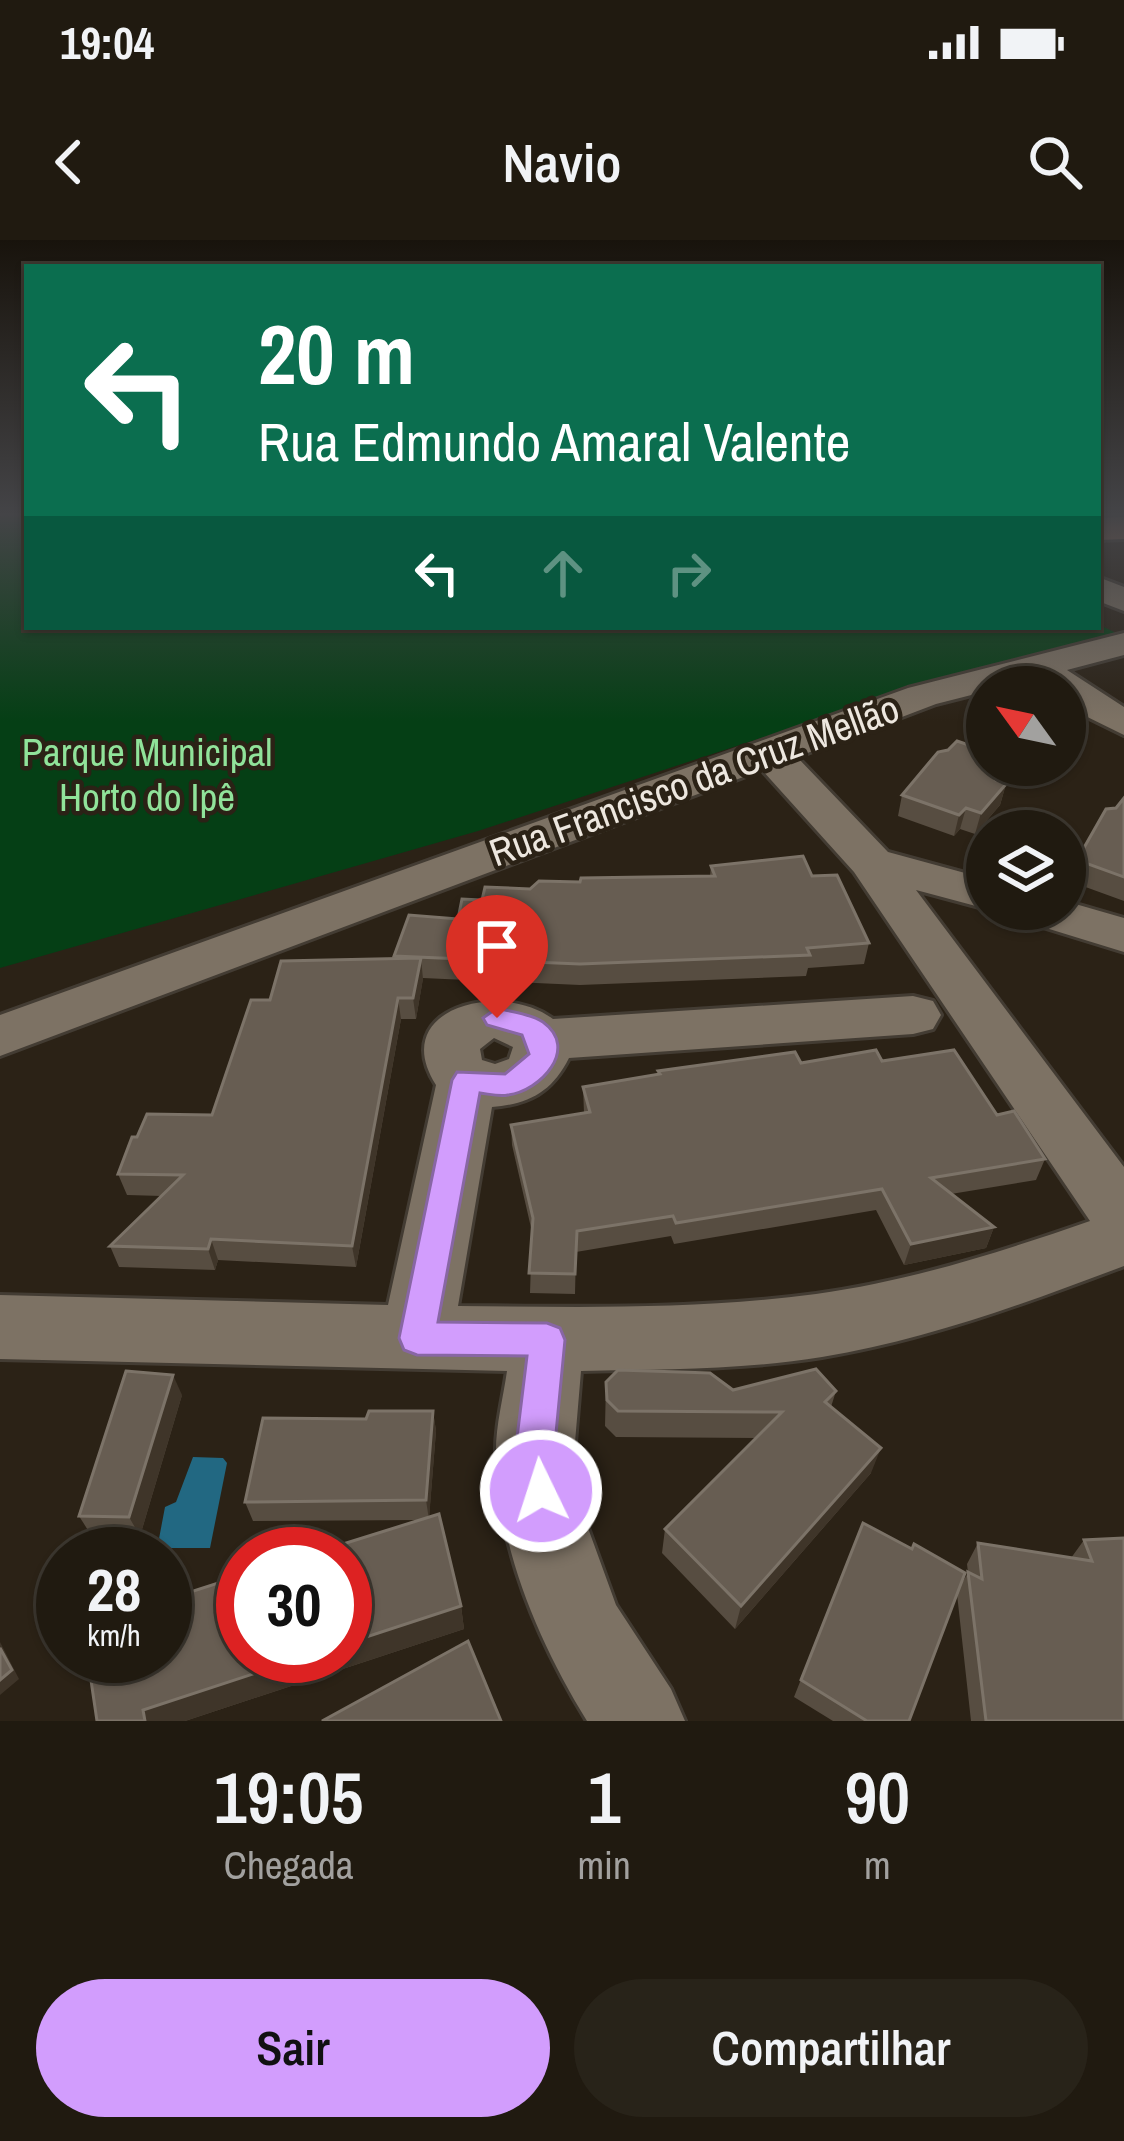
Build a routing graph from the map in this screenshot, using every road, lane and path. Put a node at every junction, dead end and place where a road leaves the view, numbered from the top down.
1 (1116, 637) edge
2 (1035, 664) junction
3 (1124, 723) edge
4 (771, 754) junction
5 (871, 862) junction
6 (966, 888) edge
7 (1086, 924) edge
8 (1124, 935) edge
9 (913, 1015) dead end
10 (0, 1036) edge
11 (1124, 1216) edge
12 (1124, 1237) edge
13 (0, 1328) edge
14 (417, 1338) junction
15 (547, 1340) junction
16 (639, 1721) edge

1 - 2 street, Rua Francisco da Cruz Mellão
2 - 3 street
2 - 4 street, Rua Francisco da Cruz Mellão
4 - 5 street
4 - 10 street, Rua Francisco da Cruz Mellão
5 - 6 street
5 - 11 street
7 - 8 street
9 - 14 street
12 - 15 street
13 - 14 street
14 - 15 street
15 - 16 street

